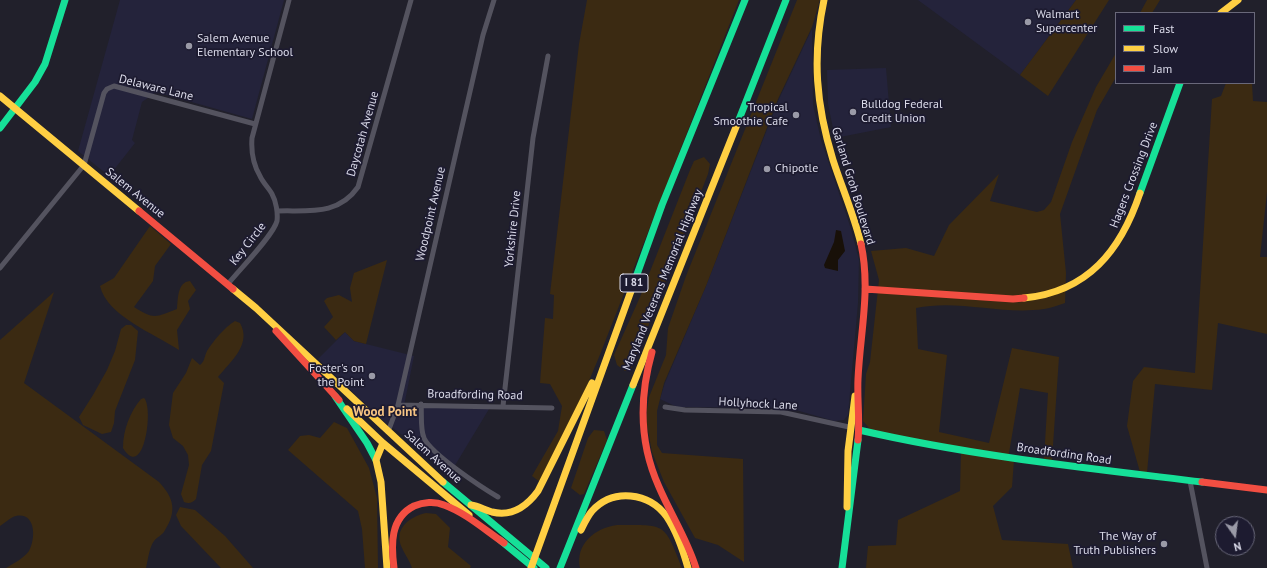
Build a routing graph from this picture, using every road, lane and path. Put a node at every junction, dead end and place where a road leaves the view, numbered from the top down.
1 (65, 0) edge
2 (289, 0) edge
3 (411, 0) edge
4 (494, 0) edge
5 (745, 0) edge
6 (786, 0) edge
7 (824, 0) edge
8 (1238, 0) edge
9 (1222, 12) edge
10 (548, 56) dead end
11 (1180, 84) edge
12 (0, 96) edge
13 (15, 109) junction
14 (255, 124) junction
15 (0, 128) edge
16 (84, 165) junction
17 (277, 212) junction
18 (0, 268) edge
19 (676, 278) junction
20 (228, 284) junction
21 (865, 289) junction
22 (256, 308) junction
23 (615, 334) junction
24 (858, 380) junction
25 (335, 396) junction
26 (854, 400) junction
27 (421, 404) junction
28 (398, 405) junction
29 (503, 406) junction
30 (665, 407) dead end
31 (552, 408) dead end
32 (849, 427) junction
33 (859, 430) junction
34 (388, 432) junction
35 (383, 443) junction
36 (376, 460) junction
37 (847, 470) junction
38 (1190, 481) junction
39 (1267, 490) edge
40 (498, 497) dead end
41 (471, 505) junction
42 (848, 521) junction
43 (504, 543) junction
44 (387, 568) edge
45 (394, 568) edge
46 (531, 568) edge
47 (534, 568) edge
48 (546, 568) edge
49 (560, 568) edge
50 (688, 568) edge
51 (696, 568) edge
52 (842, 568) edge
53 (1207, 568) edge

1 - 13 main road
2 - 14 street
3 - 17 street, Daycotah Avenue
4 - 28 street, Woodpoint Avenue
5 - 23 main road, Maryland Veterans Memorial Highway / I 81
6 - 19 main road, Maryland Veterans Memorial Highway
7 - 21 main road, Garland Groh Boulevard
8 - 9 main road
10 - 29 street, Yorkshire Drive
11 - 21 main road, Hagers Crossing Drive
12 - 13 main road, Salem Avenue
13 - 15 main road
13 - 16 main road, Salem Avenue
14 - 16 street, Delaware Lane
14 - 17 street
16 - 18 street
16 - 20 main road, Salem Avenue
17 - 20 street, Key Circle
19 - 49 main road, Maryland Veterans Memorial Highway
19 - 51 main road
20 - 22 main road, Salem Avenue
21 - 24 main road, Garland Groh Boulevard
22 - 25 main road, Salem Avenue
22 - 34 main road, Salem Avenue
23 - 41 main road
23 - 46 main road, Maryland Veterans Memorial Highway / I 81
24 - 26 main road, Garland Groh Boulevard
24 - 33 main road, Garland Groh Boulevard
25 - 35 main road, Salem Avenue
25 - 36 main road
26 - 32 main road, Garland Groh Boulevard
26 - 33 main road
27 - 28 street, Broadfording Road
27 - 29 street, Broadfording Road
27 - 40 street
28 - 34 street, Woodpoint Avenue
29 - 31 street, Broadfording Road
30 - 32 street, Hollyhock Lane
32 - 37 main road, Garland Groh Boulevard
33 - 37 main road
33 - 38 main road, Broadfording Road
33 - 42 main road, Garland Groh Boulevard
34 - 35 main road
34 - 41 main road, Salem Avenue
35 - 36 main road
35 - 43 main road, Salem Avenue
36 - 44 main road
37 - 42 main road, Garland Groh Boulevard
38 - 39 main road, Broadfording Road
38 - 53 street
41 - 48 main road, Salem Avenue
42 - 52 main road, Garland Groh Boulevard
43 - 45 main road
43 - 47 main road, Salem Avenue
49 - 50 main road

